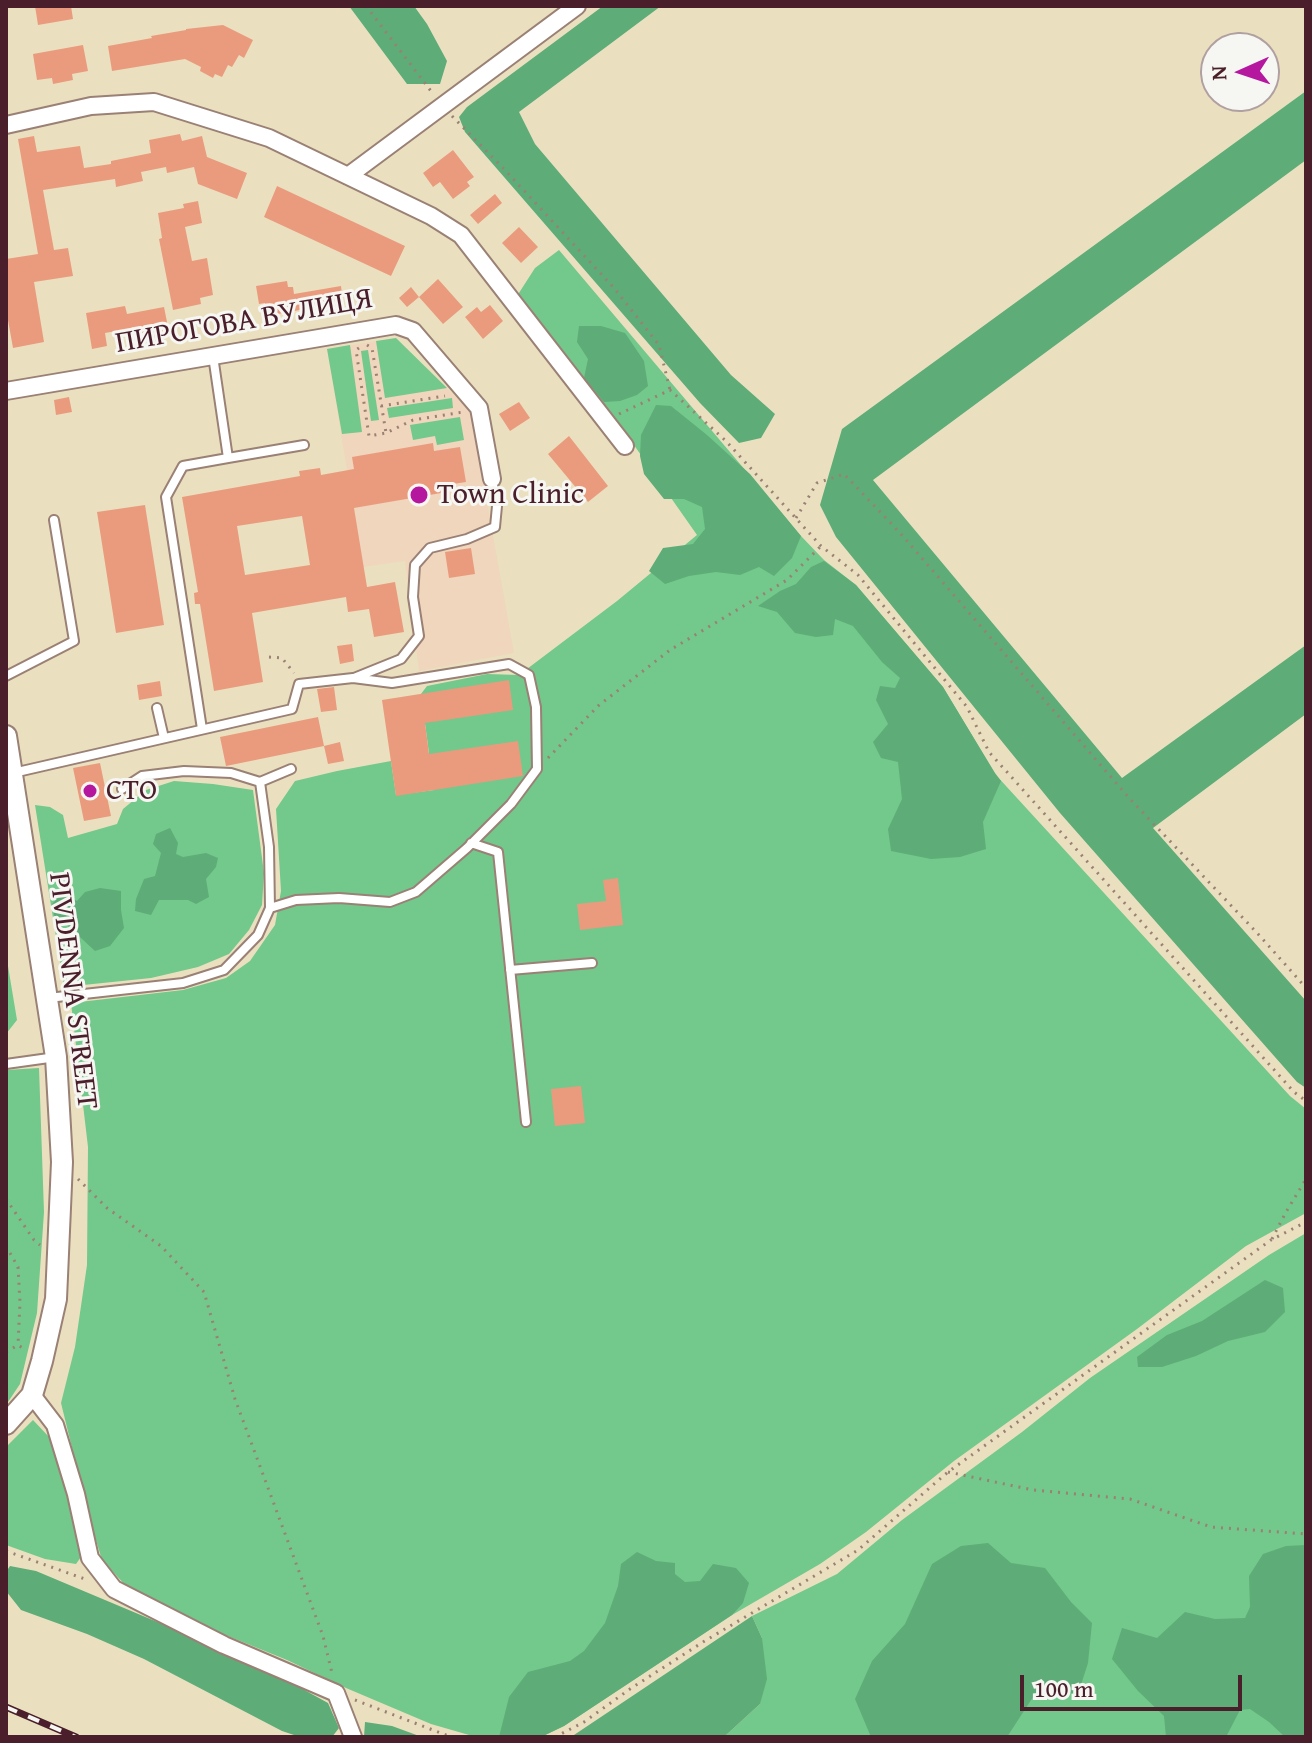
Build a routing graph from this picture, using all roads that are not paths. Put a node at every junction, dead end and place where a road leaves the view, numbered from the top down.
1 (577, 6) edge
2 (6, 125) edge
3 (348, 176) junction
4 (212, 356) junction
5 (6, 391) edge
6 (304, 445) dead end
7 (625, 446) dead end
8 (228, 458) junction
9 (492, 479) joint
10 (54, 520) dead end
11 (6, 676) edge
12 (353, 678) junction
13 (157, 708) dead end
14 (202, 729) junction
15 (6, 736) edge
16 (164, 738) junction
17 (291, 769) dead end
18 (12, 773) junction
19 (260, 782) junction
20 (122, 789) dead end
21 (471, 843) junction
22 (270, 908) junction
23 (592, 963) dead end
24 (510, 970) junction
25 (47, 998) junction
26 (56, 1057) junction
27 (6, 1064) edge
28 (526, 1122) dead end
29 (32, 1395) junction
30 (6, 1424) edge
31 (353, 1737) edge

1 - 3 street
2 - 3 street
3 - 7 street
4 - 5 street, ПИРОГОВА ВУЛИЦЯ
4 - 8 lane
4 - 9 street, ПИРОГОВА ВУЛИЦЯ
6 - 8 lane
8 - 14 lane
9 - 12 lane
10 - 11 lane
12 - 14 lane
12 - 21 lane
13 - 16 lane
14 - 16 lane
15 - 18 street, PIVDENNA STREET
16 - 18 lane
17 - 19 lane
18 - 25 street, PIVDENNA STREET
19 - 20 lane
19 - 22 lane
21 - 22 lane
21 - 24 lane
22 - 25 lane
23 - 24 lane
24 - 28 lane
25 - 26 street, PIVDENNA STREET
26 - 27 lane
26 - 29 street, PIVDENNA STREET
29 - 30 street
29 - 31 street

